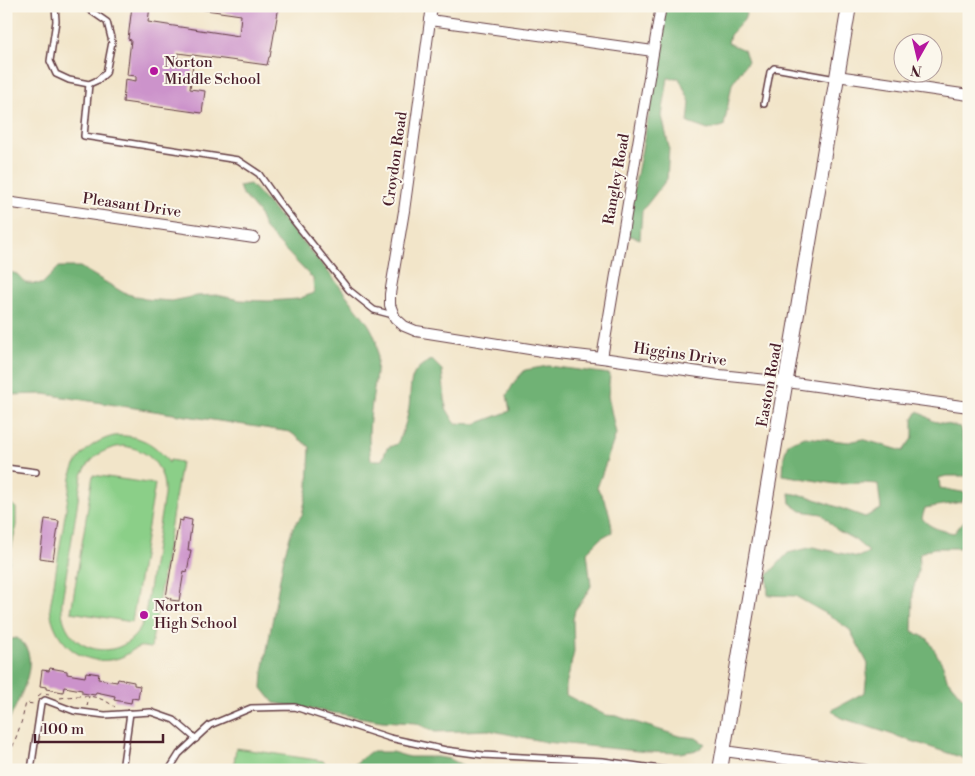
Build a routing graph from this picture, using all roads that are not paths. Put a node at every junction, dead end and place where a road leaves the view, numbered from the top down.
1 (55, 6) edge
2 (84, 6) edge
3 (432, 6) edge
4 (661, 6) edge
5 (849, 6) edge
6 (430, 20) junction
7 (653, 51) junction
8 (837, 78) junction
9 (89, 84) junction
10 (969, 95) edge
11 (764, 104) dead end
12 (6, 202) edge
13 (254, 238) dead end
14 (394, 315) junction
15 (602, 358) junction
16 (786, 382) junction
17 (969, 407) edge
18 (6, 468) edge
19 (36, 472) dead end
20 (130, 713) junction
21 (196, 739) junction
22 (724, 751) junction
23 (31, 770) edge
24 (122, 770) edge
25 (169, 770) edge
26 (667, 770) edge
27 (720, 770) edge
28 (865, 770) edge

1 - 9 lane
2 - 9 lane
3 - 6 street, Croydon Road
4 - 7 street, Rangley Road
5 - 8 street, Easton Road
6 - 7 street
6 - 14 street, Croydon Road
7 - 15 street, Rangley Road
8 - 10 street
8 - 11 lane
8 - 16 street, Easton Road
9 - 14 lane
12 - 13 street, Pleasant Drive
14 - 15 street, Higgins Drive
15 - 16 street, Higgins Drive
16 - 17 street, Higgins Drive
16 - 22 street, Easton Road
18 - 19 lane
20 - 21 lane
20 - 23 lane
20 - 24 lane
21 - 25 lane
21 - 26 lane
22 - 27 street, Easton Road
22 - 28 street

